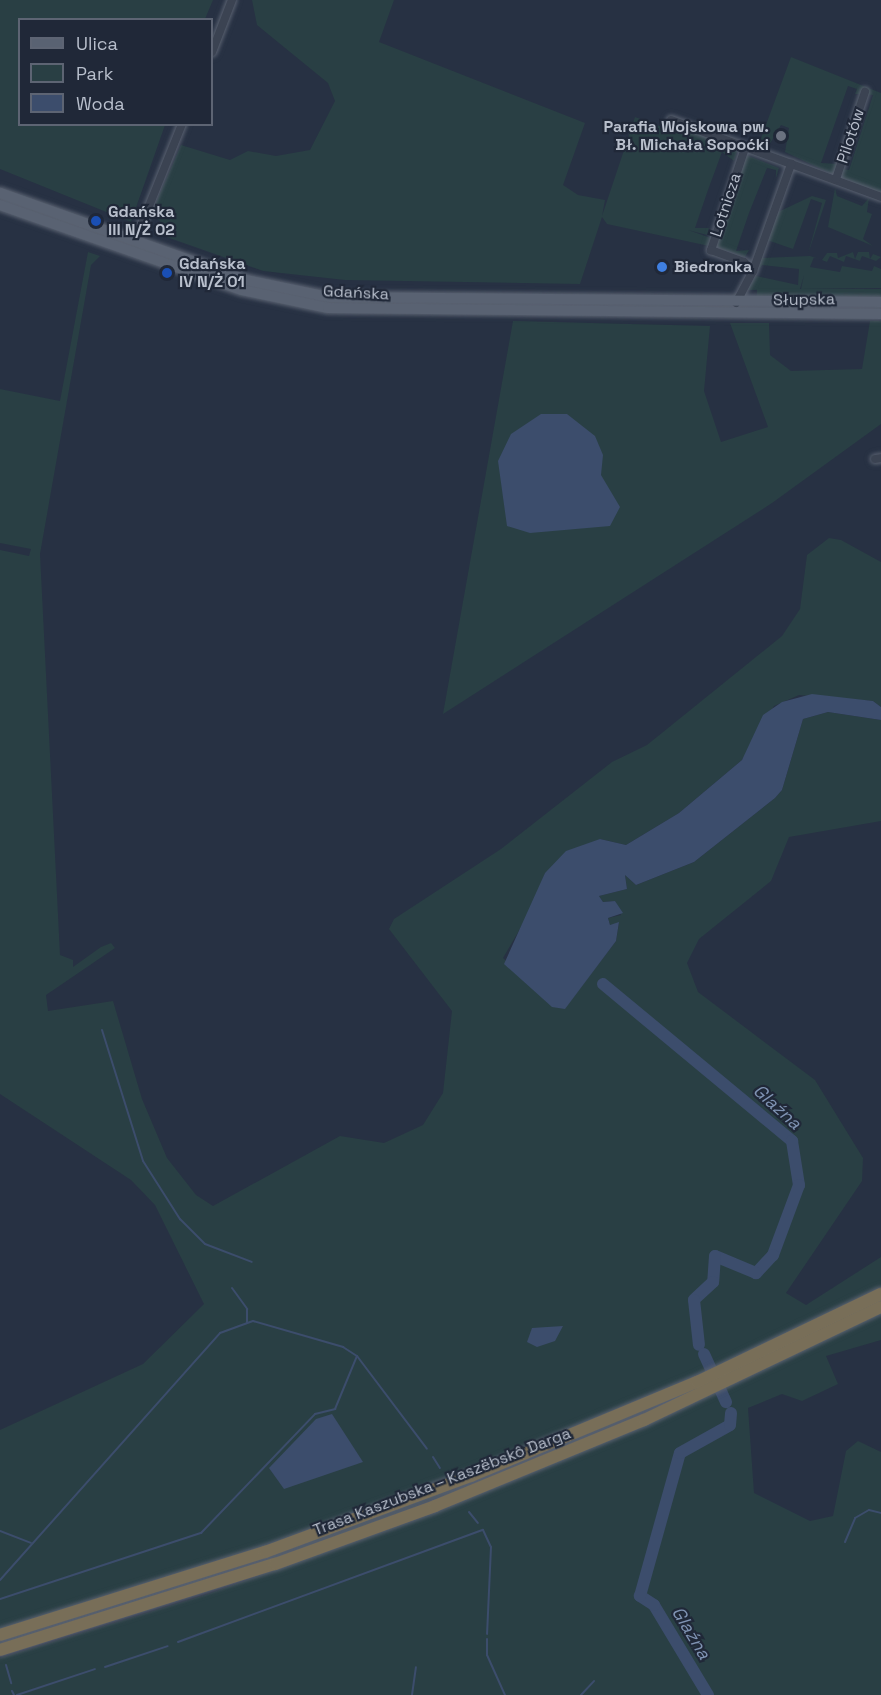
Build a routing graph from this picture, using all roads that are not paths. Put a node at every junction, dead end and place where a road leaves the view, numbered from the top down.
1 (232, 0) edge
2 (213, 49) edge
3 (865, 92) dead end
4 (671, 120) dead end
5 (181, 126) edge
6 (745, 148) junction
7 (790, 164) junction
8 (836, 180) junction
9 (0, 193) edge
10 (881, 197) edge
11 (0, 205) edge
12 (135, 241) junction
13 (752, 274) junction
14 (881, 302) edge
15 (723, 304) joint
16 (735, 304) junction
17 (881, 314) edge
18 (727, 315) joint
19 (881, 1294) edge
20 (881, 1307) edge
21 (735, 1371) junction
22 (699, 1388) junction
23 (0, 1635) edge
24 (0, 1650) edge

1 - 2 street
3 - 8 street, Pilotów
4 - 6 street, Pilotów
5 - 12 street
6 - 7 street, Pilotów
6 - 13 street, Lotnicza
7 - 8 street, Pilotów
7 - 13 street
8 - 10 street, Pilotów
9 - 12 main road, Gdańska
11 - 18 main road, Gdańska
12 - 15 main road, Gdańska
13 - 16 street
14 - 16 main road, Słupska
15 - 16 main road, Słupska
17 - 18 main road, Słupska
19 - 21 highway, Trasa Kaszubska – Kaszëbskô Darga
20 - 21 highway, Trasa Kaszubska – Kaszëbskô Darga
21 - 22 highway, Trasa Kaszubska – Kaszëbskô Darga
22 - 23 highway, Trasa Kaszubska – Kaszëbskô Darga
22 - 24 highway, Trasa Kaszubska – Kaszëbskô Darga

